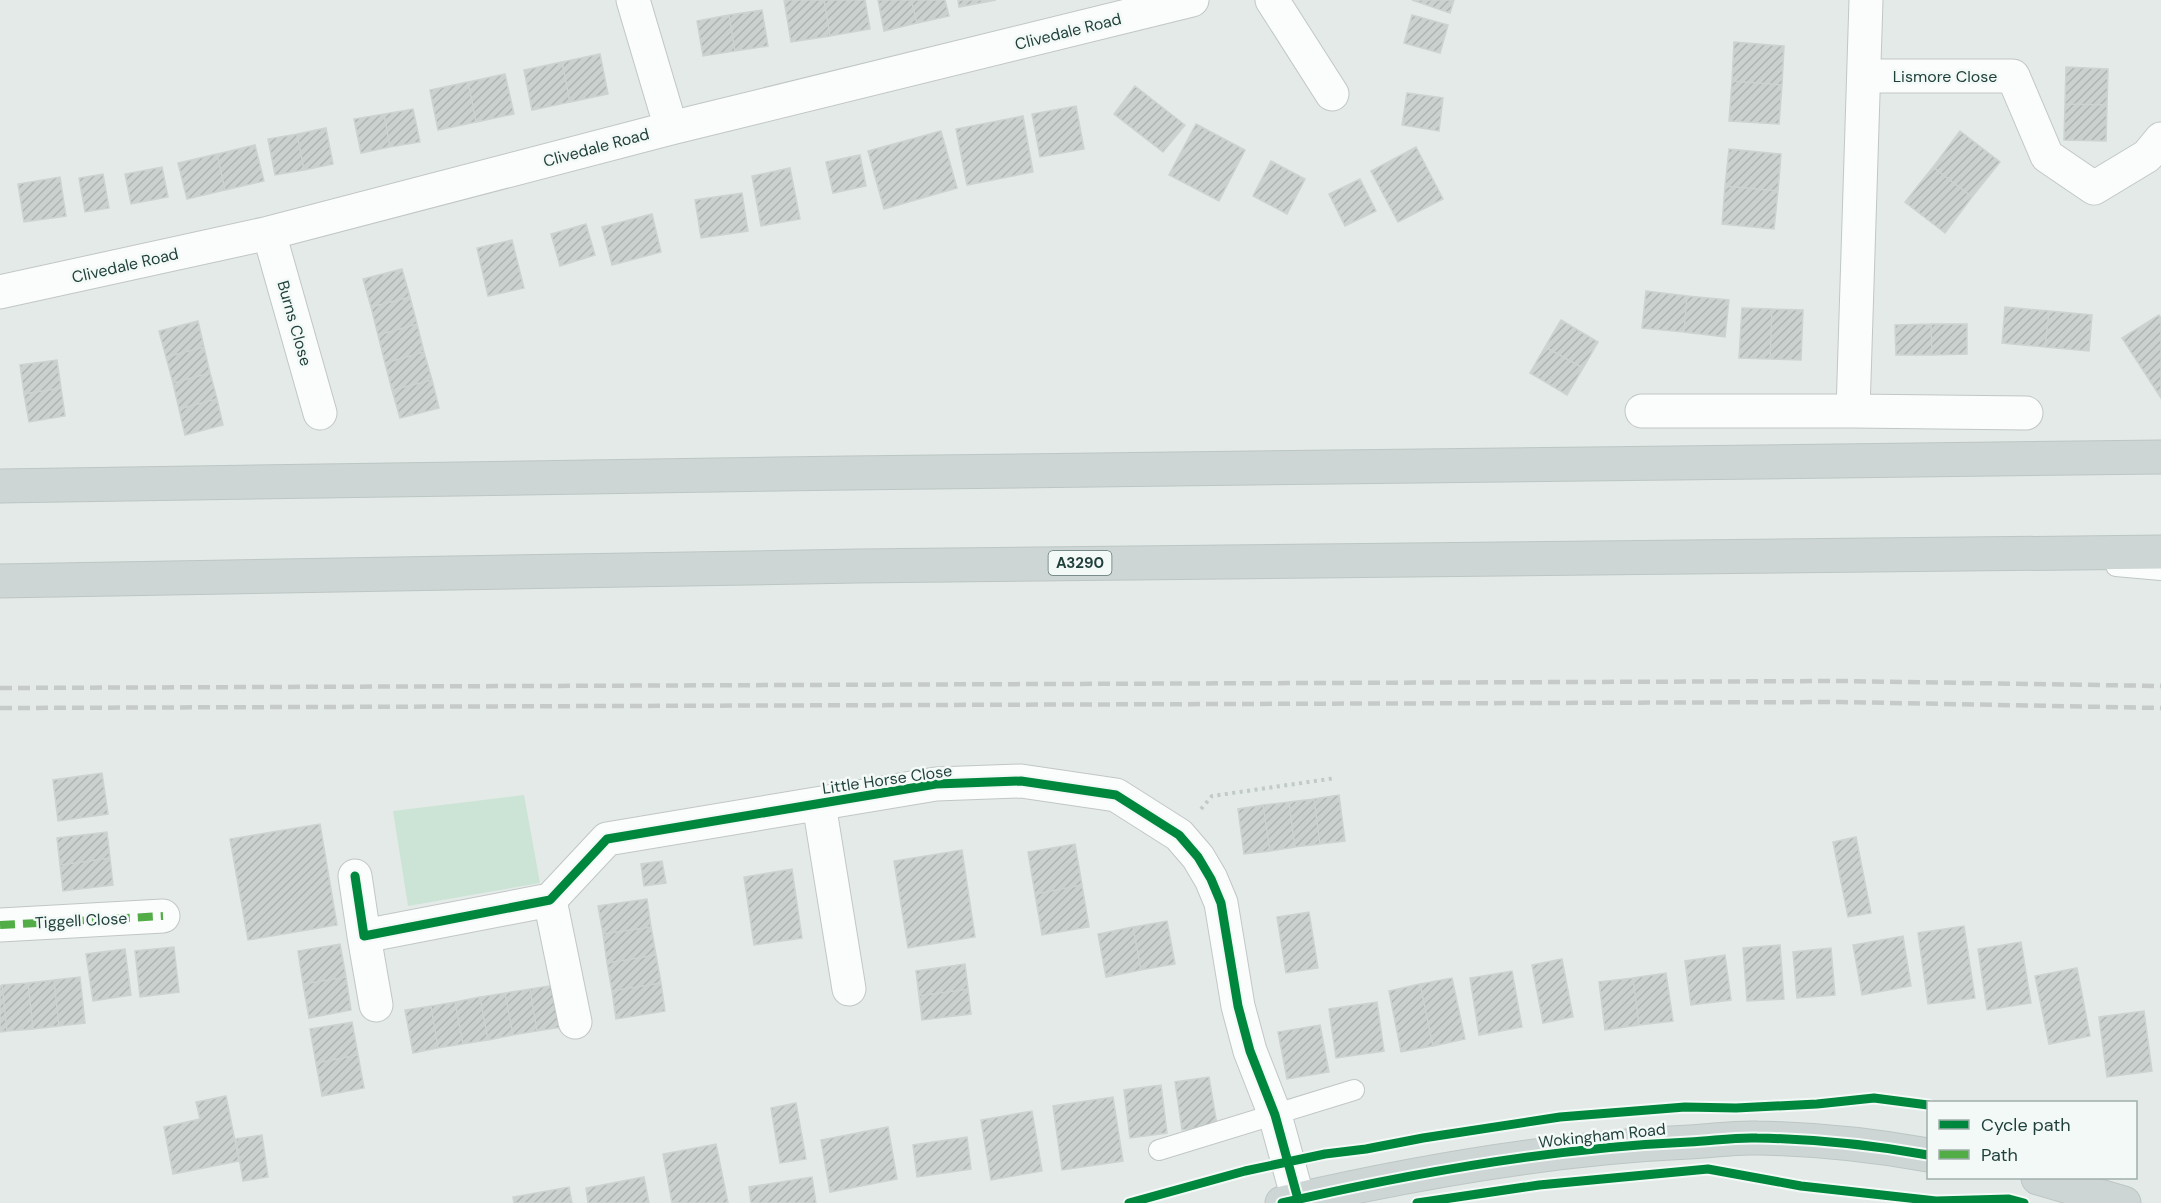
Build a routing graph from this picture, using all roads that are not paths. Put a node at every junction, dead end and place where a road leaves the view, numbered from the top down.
1 (633, 0) edge
2 (1192, 0) edge
3 (1272, 0) edge
4 (1866, 0) edge
5 (1864, 76) junction
6 (1332, 94) dead end
7 (671, 128) junction
8 (2161, 139) edge
9 (269, 233) junction
10 (0, 292) edge
11 (1642, 411) dead end
12 (1853, 411) junction
13 (320, 413) dead end
14 (2026, 413) dead end
15 (2161, 457) edge
16 (0, 486) edge
17 (2161, 552) edge
18 (1991, 554) junction
19 (2161, 570) edge
20 (0, 581) edge
21 (819, 804) junction
22 (355, 876) dead end
23 (550, 900) junction
24 (163, 916) dead end
25 (0, 925) edge
26 (364, 936) junction
27 (849, 989) dead end
28 (376, 1005) dead end
29 (574, 1022) dead end
30 (1354, 1090) dead end
31 (1275, 1115) junction
32 (1159, 1150) dead end
33 (1927, 1155) edge
34 (2041, 1179) edge
35 (1290, 1201) edge
36 (2124, 1203) edge

1 - 7 street
2 - 7 street, Clivedale Road
3 - 6 street
4 - 5 street
5 - 8 street, Lismore Close
5 - 12 street
7 - 9 street, Clivedale Road
9 - 10 street, Clivedale Road
9 - 13 street, Burns Close
11 - 12 street
12 - 14 street
15 - 16 main road
17 - 18 main road, A3290
18 - 19 lane
18 - 20 main road, A3290
21 - 23 street, Little Horse Close
21 - 27 street, Little Horse Close
21 - 31 street, Little Horse Close
22 - 26 street
23 - 26 street
23 - 29 street
24 - 25 street, Tiggell Close
26 - 28 street
30 - 31 lane
31 - 32 lane
31 - 35 street, Little Horse Close
33 - 35 main road, Wokingham Road
34 - 36 main road

